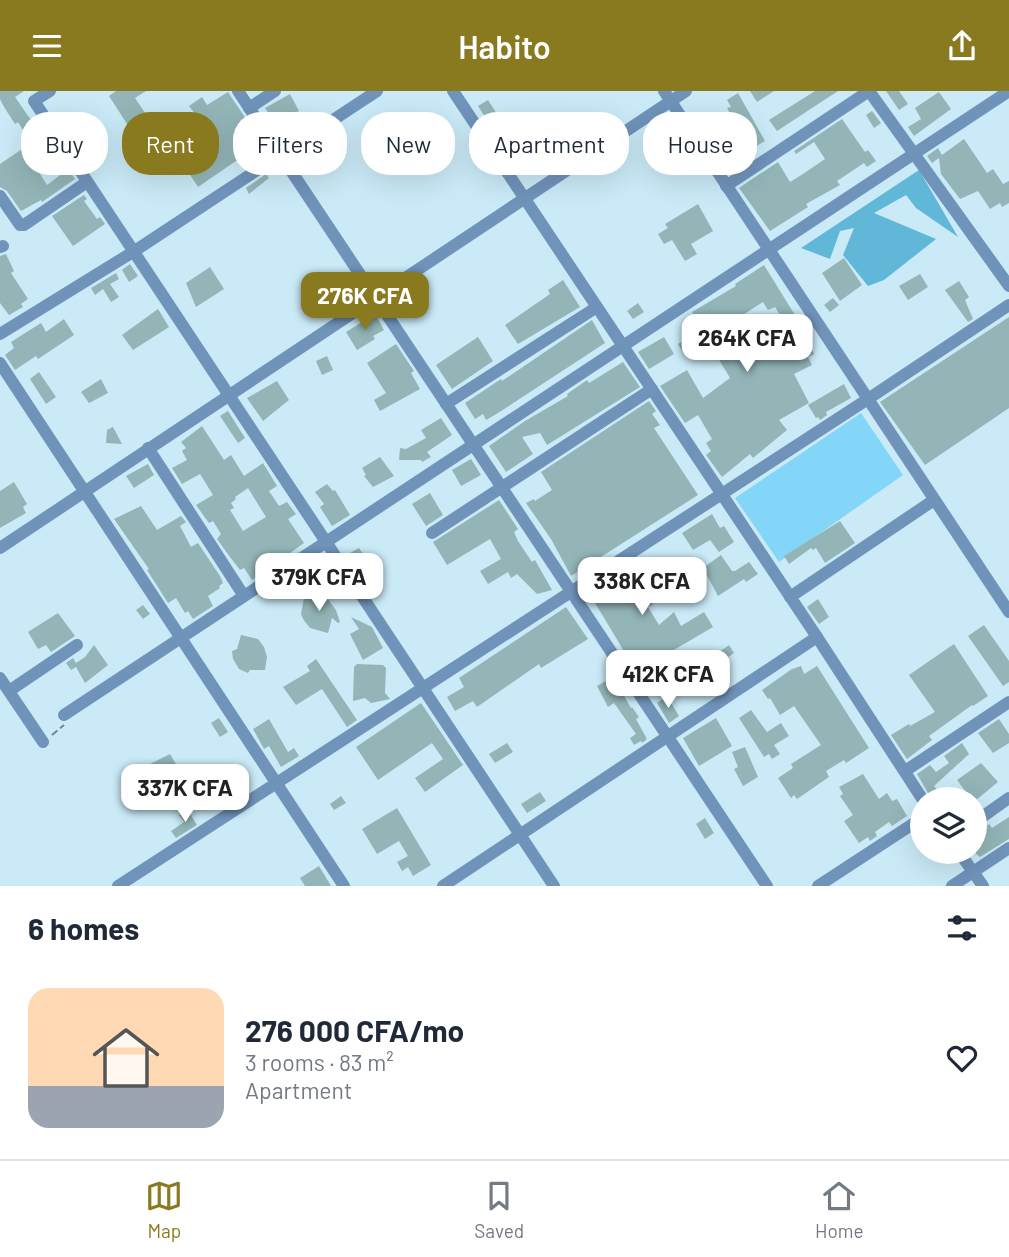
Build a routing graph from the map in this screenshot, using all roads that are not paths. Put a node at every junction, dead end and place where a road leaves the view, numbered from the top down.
1 (50, 91) edge
2 (238, 91) edge
3 (275, 91) edge
4 (377, 91) edge
5 (453, 91) edge
6 (686, 91) edge
7 (869, 91) edge
8 (1009, 91) edge
9 (993, 95) edge
10 (667, 96) edge
11 (249, 108) junction
12 (252, 112) edge
13 (344, 112) edge
14 (914, 154) junction
15 (247, 175) edge
16 (293, 175) edge
17 (87, 182) junction
18 (726, 186) junction
19 (0, 196) edge
20 (525, 198) junction
21 (769, 250) junction
22 (133, 251) junction
23 (1009, 286) edge
24 (375, 297) junction
25 (1009, 305) edge
26 (597, 307) junction
27 (0, 334) edge
28 (623, 346) junction
29 (0, 363) edge
30 (652, 389) junction
31 (228, 395) junction
32 (868, 399) junction
33 (446, 404) junction
34 (473, 445) junction
35 (148, 448) junction
36 (502, 487) junction
37 (84, 491) junction
38 (722, 494) junction
39 (934, 500) junction
40 (432, 533) dead end
41 (326, 542) junction
42 (0, 548) edge
43 (571, 592) junction
44 (244, 596) junction
45 (790, 597) junction
46 (1009, 613) edge
47 (817, 637) junction
48 (181, 638) junction
49 (77, 645) dead end
50 (0, 678) edge
51 (422, 688) junction
52 (9, 691) junction
53 (1009, 702) edge
54 (64, 715) road end
55 (667, 736) junction
56 (43, 742) road end
57 (905, 771) junction
58 (275, 783) junction
59 (915, 787) edge
60 (1009, 798) edge
61 (987, 814) edge
62 (910, 826) edge
63 (520, 835) junction
64 (1009, 848) edge
65 (968, 864) edge
66 (974, 871) junction
67 (127, 883) edge
68 (344, 886) edge
69 (443, 886) edge
70 (554, 886) edge
71 (767, 886) edge
72 (818, 886) edge
73 (952, 886) edge
74 (983, 886) edge

1 - 17 street
2 - 11 street
3 - 11 street
4 - 13 street
5 - 20 street
6 - 10 street
7 - 14 street
7 - 18 street
8 - 9 street
9 - 14 street
10 - 18 street
10 - 20 street
11 - 12 street
14 - 21 street
14 - 23 street
15 - 22 street
16 - 24 street
17 - 19 street
17 - 22 street
18 - 21 street
20 - 24 street
20 - 26 street
21 - 28 street
21 - 32 street
22 - 27 street
22 - 31 street
24 - 31 street
24 - 33 street
25 - 32 street
26 - 28 street
26 - 33 street
28 - 30 street
28 - 34 street
29 - 37 street
30 - 36 street
30 - 38 street
31 - 35 street
31 - 41 street
32 - 38 street
32 - 39 street
33 - 34 street
34 - 36 street
34 - 41 street
35 - 37 street
35 - 44 street
36 - 40 street
36 - 43 street
37 - 42 street
37 - 48 street
38 - 43 street
38 - 45 street
39 - 45 street
39 - 46 street
41 - 44 street
41 - 51 street
43 - 51 street
43 - 55 street
44 - 48 street
45 - 47 street
47 - 55 street
47 - 57 street
48 - 54 street
48 - 58 street
49 - 52 street
50 - 52 street
51 - 58 street
51 - 63 street
52 - 56 street
53 - 57 street
55 - 63 street
55 - 71 street
57 - 59 street
58 - 67 street
58 - 68 street
60 - 61 street
62 - 72 street
63 - 69 street
63 - 70 street
64 - 66 street
65 - 66 street
66 - 73 street
66 - 74 street

